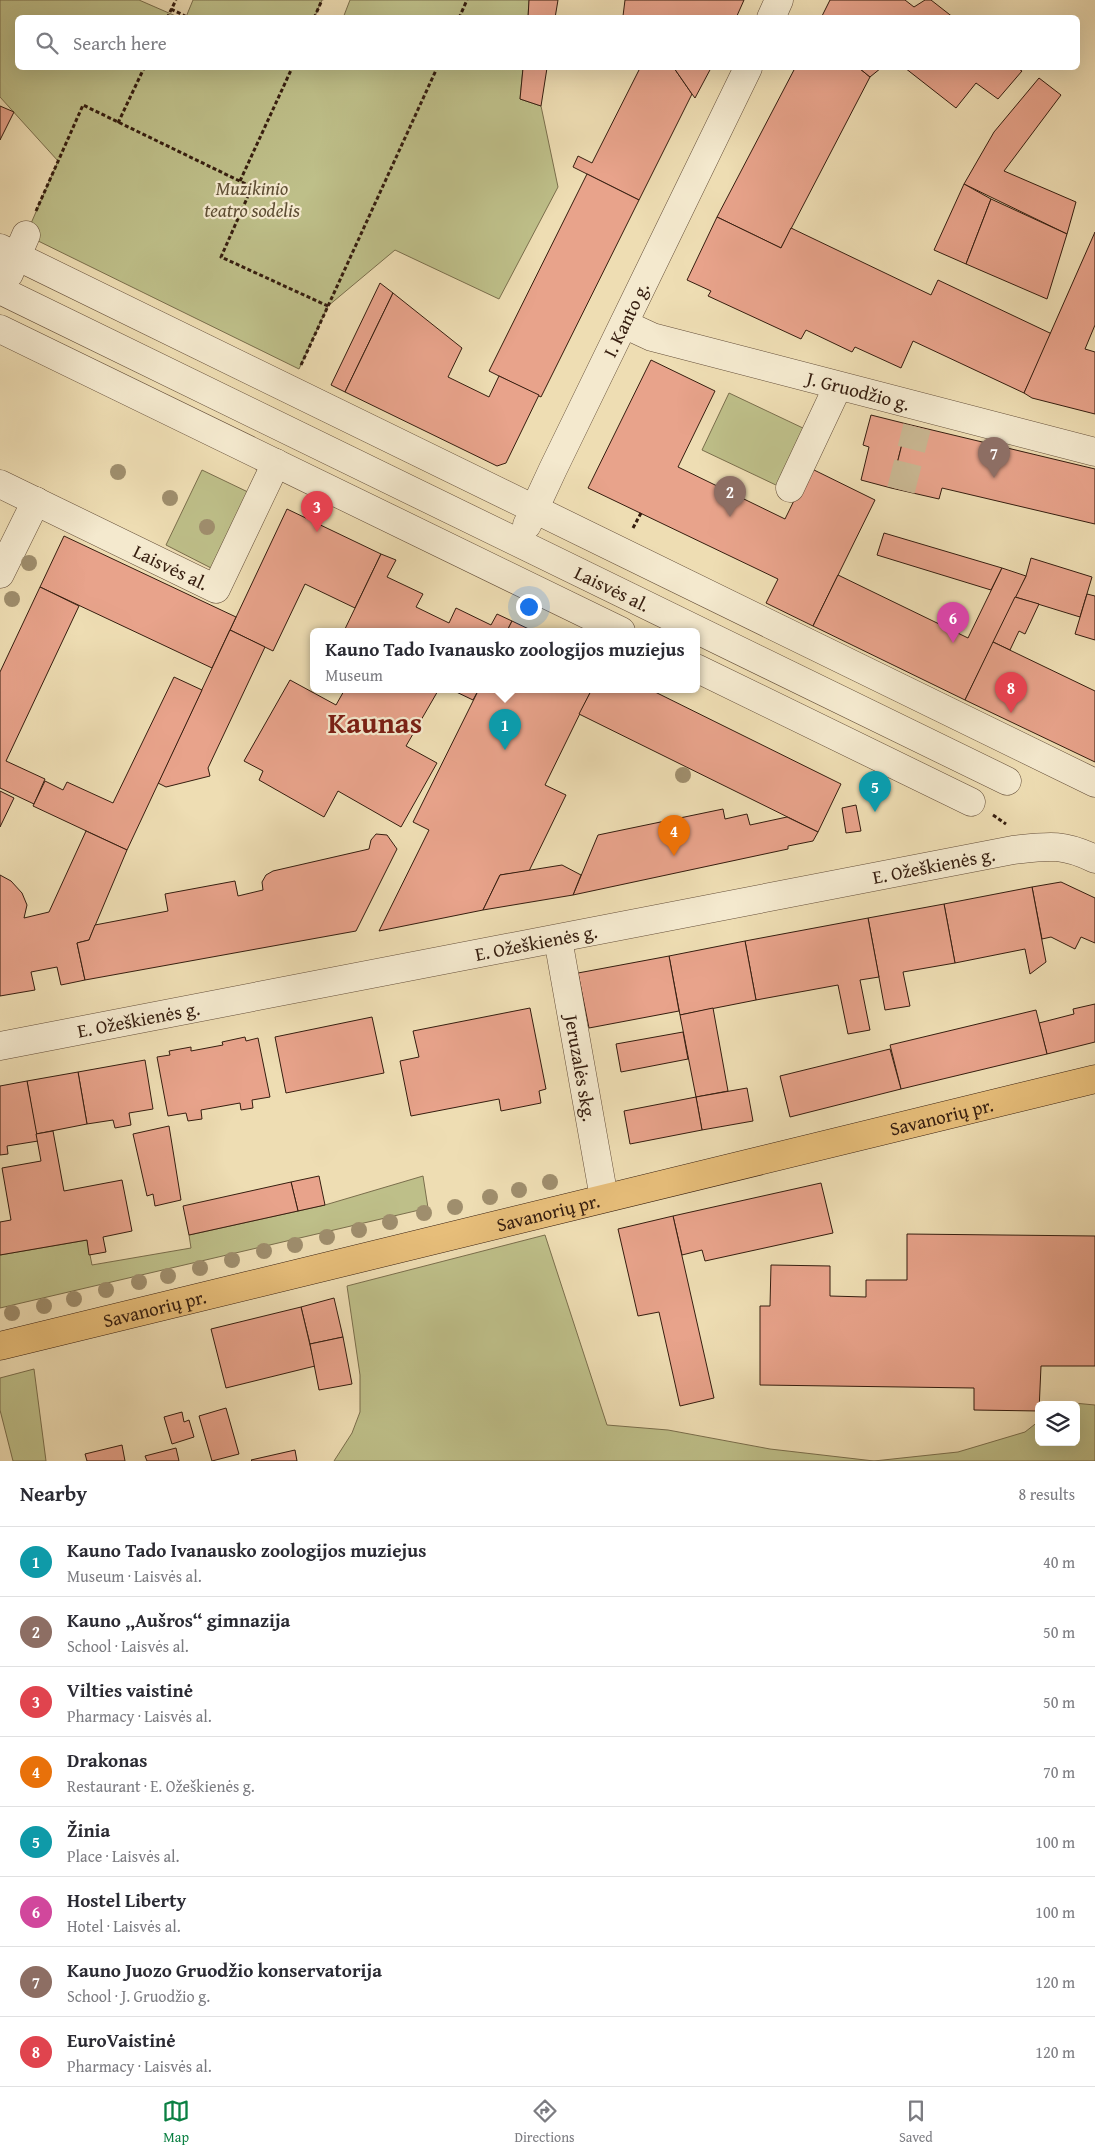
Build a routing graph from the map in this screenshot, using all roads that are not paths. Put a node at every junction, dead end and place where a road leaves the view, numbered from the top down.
1 (779, 0) edge
2 (772, 15) edge
3 (747, 70) edge
4 (14, 247) edge
5 (0, 292) edge
6 (624, 324) junction
7 (0, 329) edge
8 (294, 379) junction
9 (838, 386) junction
10 (274, 424) junction
11 (1095, 452) edge
12 (268, 459) junction
13 (0, 484) edge
14 (790, 488) dead end
15 (36, 501) junction
16 (535, 509) junction
17 (519, 543) junction
18 (0, 574) edge
19 (505, 575) junction
20 (615, 628) edge
21 (694, 628) edge
22 (700, 631) edge
23 (700, 670) edge
24 (982, 727) junction
25 (1049, 760) junction
26 (977, 766) junction
27 (1006, 781) junction
28 (1095, 783) edge
29 (971, 802) junction
30 (1084, 854) edge
31 (558, 939) junction
32 (0, 1046) edge
33 (1095, 1078) edge
34 (604, 1198) junction
35 (0, 1346) edge

1 - 2 street
3 - 6 street, I. Kanto g.
4 - 5 street, Laisvės al.
4 - 8 street, Laisvės al.
5 - 10 street, Laisvės al.
6 - 9 street, J. Gruodžio g.
6 - 16 street, I. Kanto g.
7 - 12 street, Laisvės al.
8 - 10 street, Laisvės al.
8 - 16 street, Laisvės al.
9 - 11 street, J. Gruodžio g.
9 - 14 street
10 - 12 street, Laisvės al.
10 - 17 street, Laisvės al.
12 - 15 street, Laisvės al.
12 - 19 street, Laisvės al.
13 - 15 street, Laisvės al.
15 - 18 street
16 - 17 street, I. Kanto g.
16 - 24 street, Laisvės al.
17 - 19 street, I. Kanto g.
17 - 21 street, Laisvės al.
19 - 20 street, Laisvės al.
22 - 26 street, Laisvės al.
23 - 29 street
24 - 25 street, Laisvės al.
24 - 26 street
25 - 27 street
25 - 28 street, Laisvės al.
26 - 27 street, Laisvės al.
26 - 29 street
27 - 29 street
30 - 31 street, E. Ožeškienės g.
31 - 32 street, E. Ožeškienės g.
31 - 34 street, Jeruzalės skg.
33 - 34 main road, Savanorių pr.
34 - 35 main road, Savanorių pr.

